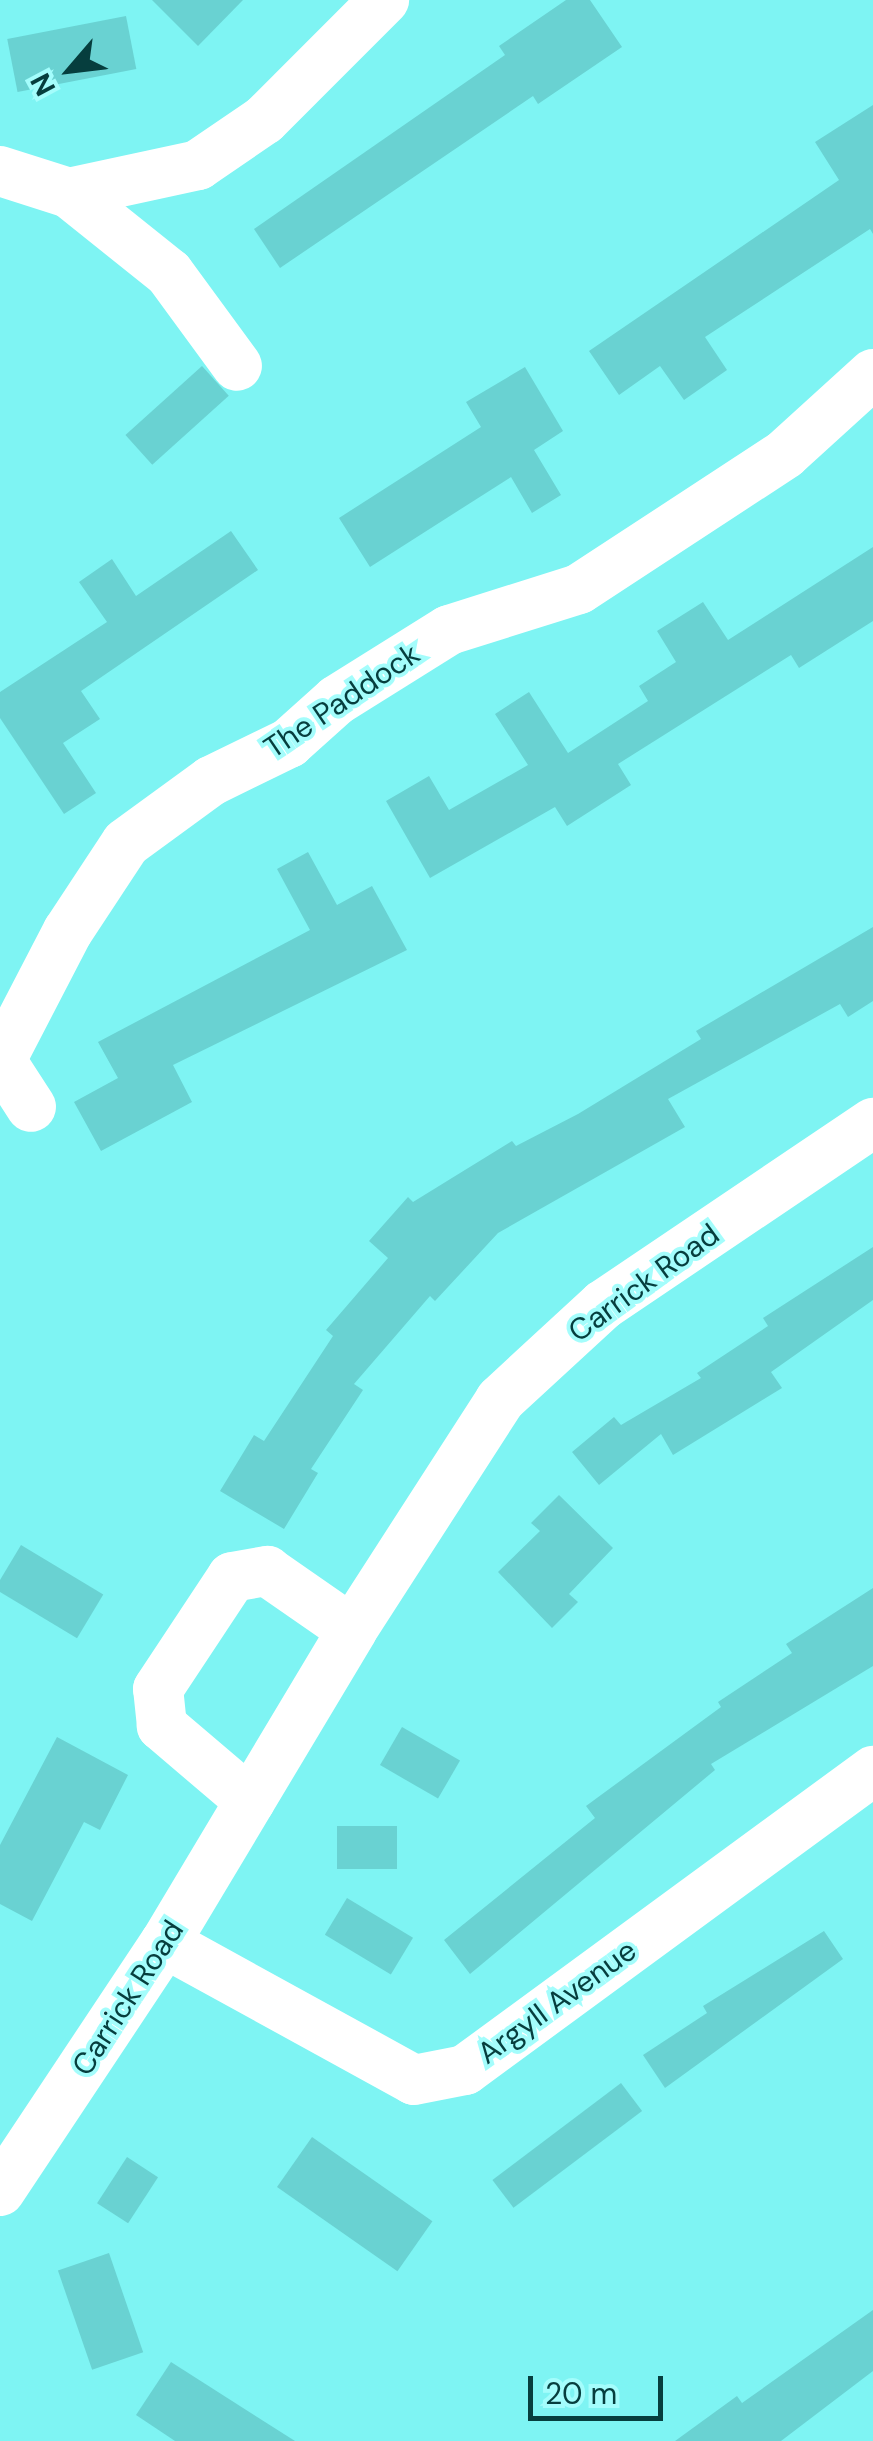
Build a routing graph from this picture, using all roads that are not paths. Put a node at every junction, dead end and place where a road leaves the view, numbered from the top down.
1 (384, 0) edge
2 (0, 171) edge
3 (70, 193) junction
4 (237, 366) dead end
5 (873, 374) edge
6 (1, 1060) edge
7 (31, 1106) dead end
8 (873, 1124) edge
9 (352, 1630) junction
10 (873, 1772) edge
11 (250, 1800) junction
12 (164, 1944) junction
13 (0, 2191) edge

1 - 3 street
2 - 3 street
3 - 4 street
5 - 6 street, The Paddock
6 - 7 street, The Paddock
8 - 9 street, Carrick Road
9 - 11 street, Carrick Road
9 - 11 street
10 - 12 street, Argyll Avenue
11 - 12 street, Carrick Road
12 - 13 street, Carrick Road

